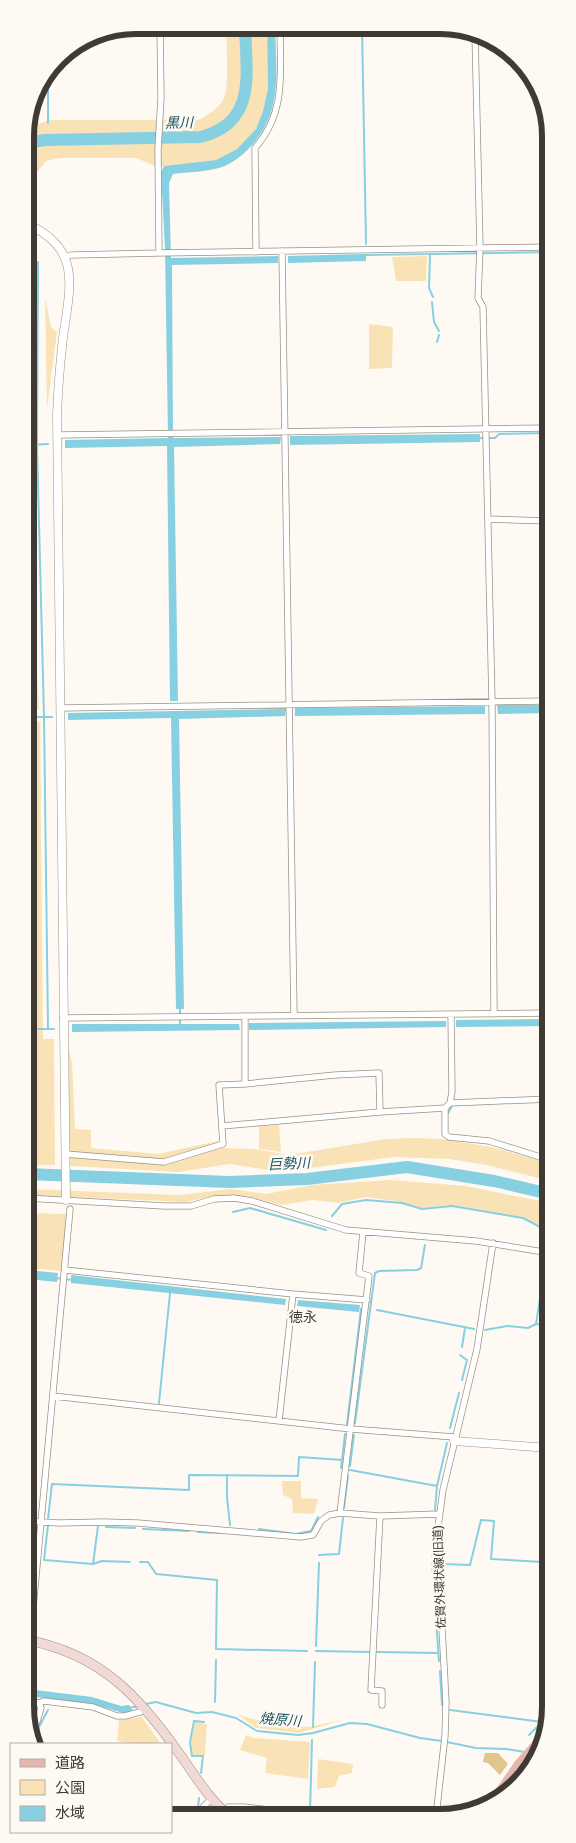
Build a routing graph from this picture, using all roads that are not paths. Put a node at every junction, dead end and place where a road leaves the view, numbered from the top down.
1 (160, 34) edge
2 (280, 34) edge
3 (475, 40) edge
4 (34, 228) edge
5 (542, 247) edge
6 (480, 248) junction
7 (256, 252) junction
8 (161, 253) junction
9 (283, 256) junction
10 (65, 257) junction
11 (542, 429) edge
12 (57, 435) junction
13 (486, 435) junction
14 (285, 438) junction
15 (489, 519) junction
16 (542, 521) edge
17 (542, 702) edge
18 (492, 707) junction
19 (60, 708) junction
20 (290, 710) junction
21 (542, 1013) edge
22 (451, 1014) junction
23 (494, 1014) junction
24 (294, 1015) junction
25 (245, 1016) junction
26 (63, 1018) junction
27 (245, 1084) junction
28 (542, 1099) edge
29 (450, 1103) junction
30 (445, 1108) junction
31 (380, 1112) junction
32 (222, 1126) junction
33 (65, 1154) junction
34 (542, 1158) edge
35 (34, 1198) edge
36 (66, 1200) junction
37 (70, 1209) dead end
38 (362, 1232) junction
39 (493, 1243) junction
40 (542, 1252) edge
41 (65, 1270) junction
42 (292, 1299) junction
43 (367, 1300) junction
44 (53, 1396) junction
45 (279, 1421) junction
46 (352, 1429) junction
47 (454, 1439) junction
48 (542, 1447) edge
49 (340, 1513) junction
50 (439, 1514) junction
51 (380, 1516) junction
52 (34, 1521) edge
53 (41, 1522) junction
54 (34, 1591) edge
55 (34, 1642) edge
56 (34, 1702) edge
57 (39, 1702) junction
58 (382, 1705) dead end
59 (147, 1710) junction
60 (36, 1726) edge
61 (535, 1746) edge
62 (503, 1787) edge
63 (211, 1799) junction
64 (202, 1809) edge
65 (222, 1809) edge
66 (228, 1809) edge
67 (261, 1809) edge
68 (437, 1809) edge

1 - 8 street
2 - 7 street
3 - 6 street
4 - 10 street
5 - 6 street
6 - 9 street
6 - 13 street
7 - 8 street
7 - 9 street
8 - 10 street
9 - 14 street
10 - 12 street
11 - 13 street
12 - 14 street
12 - 19 street
13 - 14 street
13 - 15 street
14 - 20 street
15 - 16 street
15 - 18 street
17 - 18 street
18 - 20 street
18 - 23 street
19 - 20 street
19 - 26 street
20 - 24 street
21 - 23 street
22 - 23 street
22 - 24 street
22 - 29 street
24 - 25 street
25 - 26 street
25 - 27 street
26 - 33 street
27 - 31 street
27 - 32 street
28 - 29 street
29 - 30 street
30 - 31 street
30 - 34 street
31 - 32 street
32 - 33 street
33 - 36 street
35 - 36 street
36 - 38 street
37 - 41 street
38 - 39 street
38 - 43 street
39 - 40 street
39 - 47 street, 佐賀外環状線(旧道)
41 - 42 street
41 - 44 street
42 - 43 street
42 - 45 street
43 - 46 street
44 - 45 street
44 - 53 street
45 - 46 street
46 - 47 street
46 - 49 street
47 - 48 street
47 - 50 street, 佐賀外環状線(旧道)
49 - 51 street
49 - 53 street
50 - 51 street
50 - 68 street, 佐賀外環状線(旧道)
51 - 58 street
52 - 53 street
53 - 54 street
55 - 59 main road
56 - 57 street
57 - 59 street
57 - 60 street
59 - 63 main road
61 - 62 main road
63 - 64 street
63 - 65 main road
66 - 67 street

